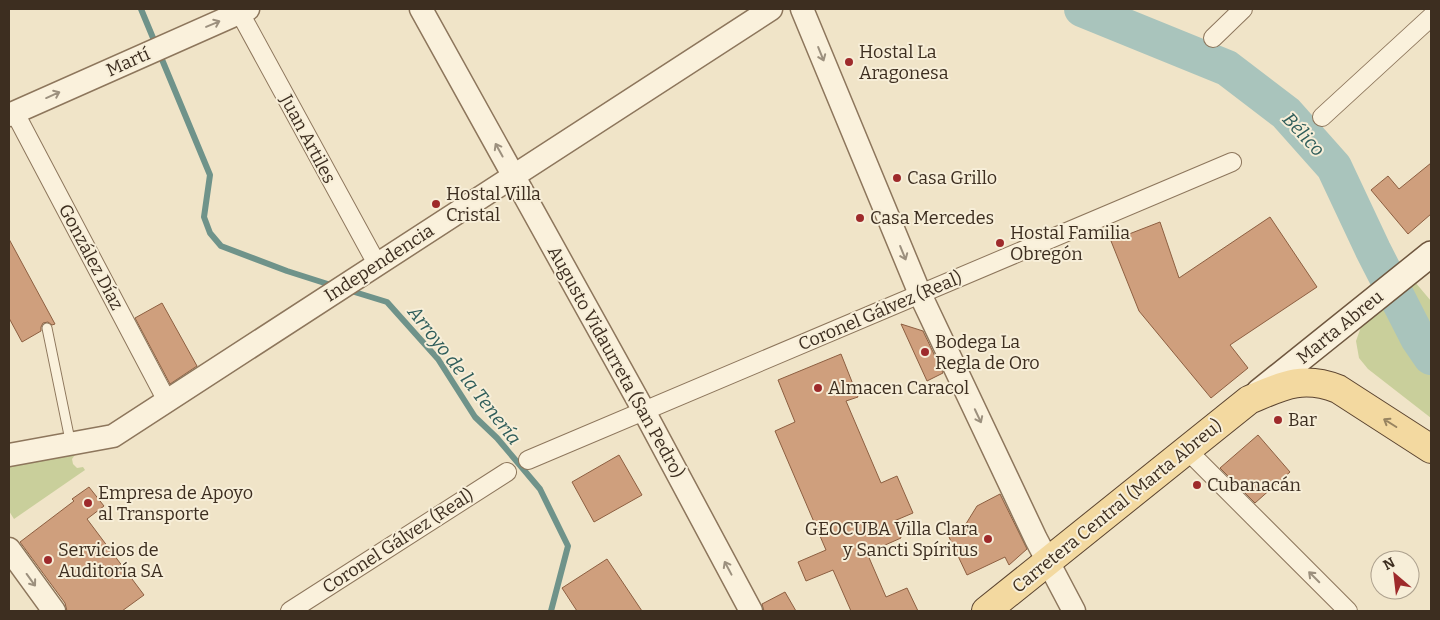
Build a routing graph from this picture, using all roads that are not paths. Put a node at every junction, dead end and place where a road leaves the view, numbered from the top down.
1 (421, 9) edge
2 (771, 9) edge
3 (802, 9) edge
4 (1243, 9) edge
5 (244, 11) edge
6 (1431, 17) edge
7 (1214, 38) dead end
8 (12, 114) edge
9 (1322, 118) dead end
10 (1232, 162) dead end
11 (513, 176) junction
12 (1431, 254) edge
13 (369, 270) junction
14 (920, 294) junction
15 (47, 328) dead end
16 (1249, 400) junction
17 (167, 401) junction
18 (644, 412) junction
19 (71, 445) junction
20 (1431, 449) edge
21 (1187, 450) junction
22 (9, 455) edge
23 (528, 460) dead end
24 (507, 472) dead end
25 (9, 549) edge
26 (1048, 562) junction
27 (54, 611) edge
28 (290, 611) edge
29 (751, 611) edge
30 (986, 611) edge
31 (1074, 611) edge
32 (1348, 611) edge

11 -> 1 street, Augusto Vidaurreta (San Pedro)
2 - 11 street, Independencia
3 -> 14 street
4 - 7 street
8 -> 5 street, Martí
5 - 13 street, Juan Artiles
6 - 9 street
8 - 17 street, González Díaz
10 - 14 street, Coronel Gálvez (Real)
11 - 13 street, Independencia
11 - 18 street, Augusto Vidaurreta (San Pedro)
12 - 16 main road, Marta Abreu
13 - 17 street, Independencia
14 - 18 street, Coronel Gálvez (Real)
14 -> 26 street
15 - 19 lane
20 -> 16 main road, Carretera Central (Marta Abreu)
16 - 21 main road, Carretera Central (Marta Abreu)
17 - 19 street, Independencia
18 - 23 street, Coronel Gálvez (Real)
29 -> 18 street, Augusto Vidaurreta (San Pedro)
19 - 22 street
21 - 26 main road, Carretera Central (Marta Abreu)
32 -> 21 street
24 - 28 street, Coronel Gálvez (Real)
25 -> 27 street
26 - 30 main road, Carretera Central (Marta Abreu)
26 - 31 street

